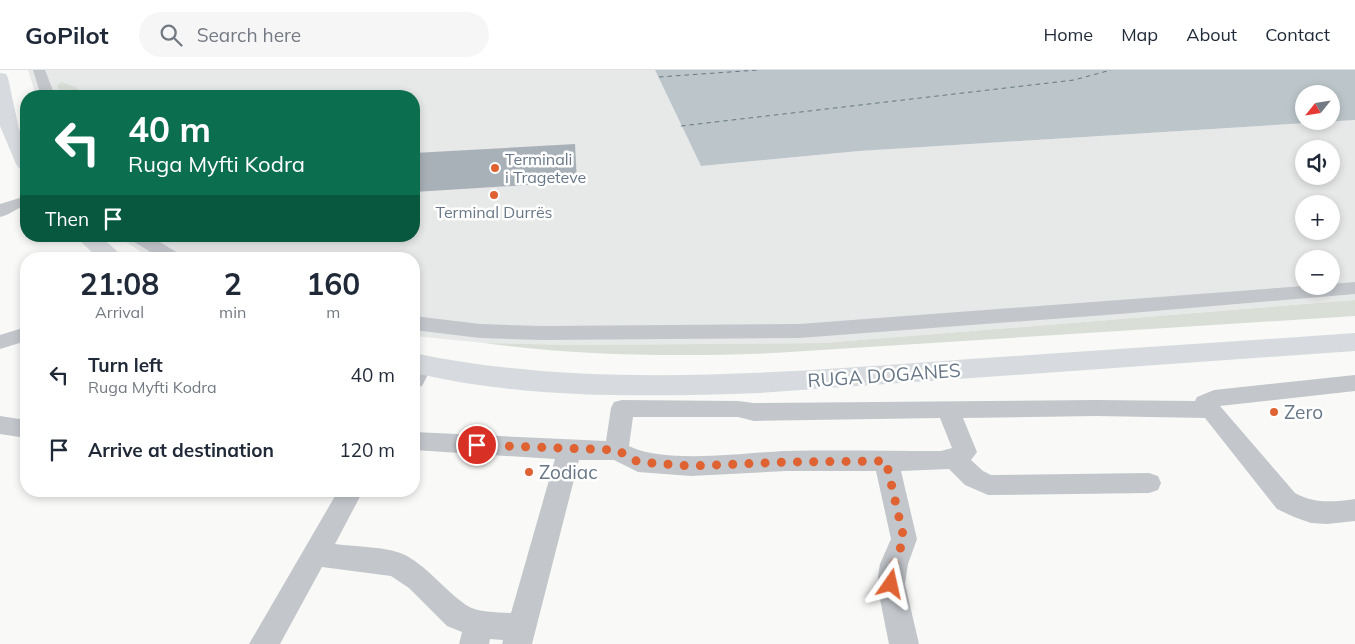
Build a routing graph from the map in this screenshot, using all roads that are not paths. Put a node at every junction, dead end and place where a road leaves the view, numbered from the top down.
1 (39, 70) edge
2 (0, 78) edge
3 (46, 90) edge
4 (3, 111) edge
5 (20, 152) edge
6 (20, 201) edge
7 (4, 205) edge
8 (93, 242) edge
9 (147, 242) edge
10 (105, 252) edge
11 (163, 252) edge
12 (1355, 288) edge
13 (420, 324) edge
14 (20, 336) edge
15 (0, 342) edge
16 (1355, 342) edge
17 (420, 370) edge
18 (1355, 383) edge
19 (1209, 410) junction
20 (950, 411) junction
21 (0, 425) edge
22 (20, 428) edge
23 (420, 441) edge
24 (569, 450) junction
25 (617, 450) junction
26 (954, 460) junction
27 (886, 461) junction
28 (1149, 483) dead end
29 (348, 497) edge
30 (1355, 510) edge
31 (315, 554) junction
32 (476, 634) edge
33 (902, 634) edge
34 (519, 636) edge
35 (264, 644) edge

1 - 3 street
2 - 4 main road
4 - 5 main road
6 - 7 street
8 - 10 main road
9 - 11 street
12 - 13 street
14 - 15 street
16 - 17 main road, RUGA DOGANES
18 - 19 street
19 - 20 street, RUGA DOGANES
19 - 30 street
20 - 25 street, RUGA DOGANES
20 - 26 street
21 - 22 street
23 - 24 street
24 - 25 street
24 - 34 street
25 - 27 street
26 - 27 street
26 - 28 street
27 - 33 street
29 - 31 street
31 - 32 street
31 - 35 street
32 - 34 street

